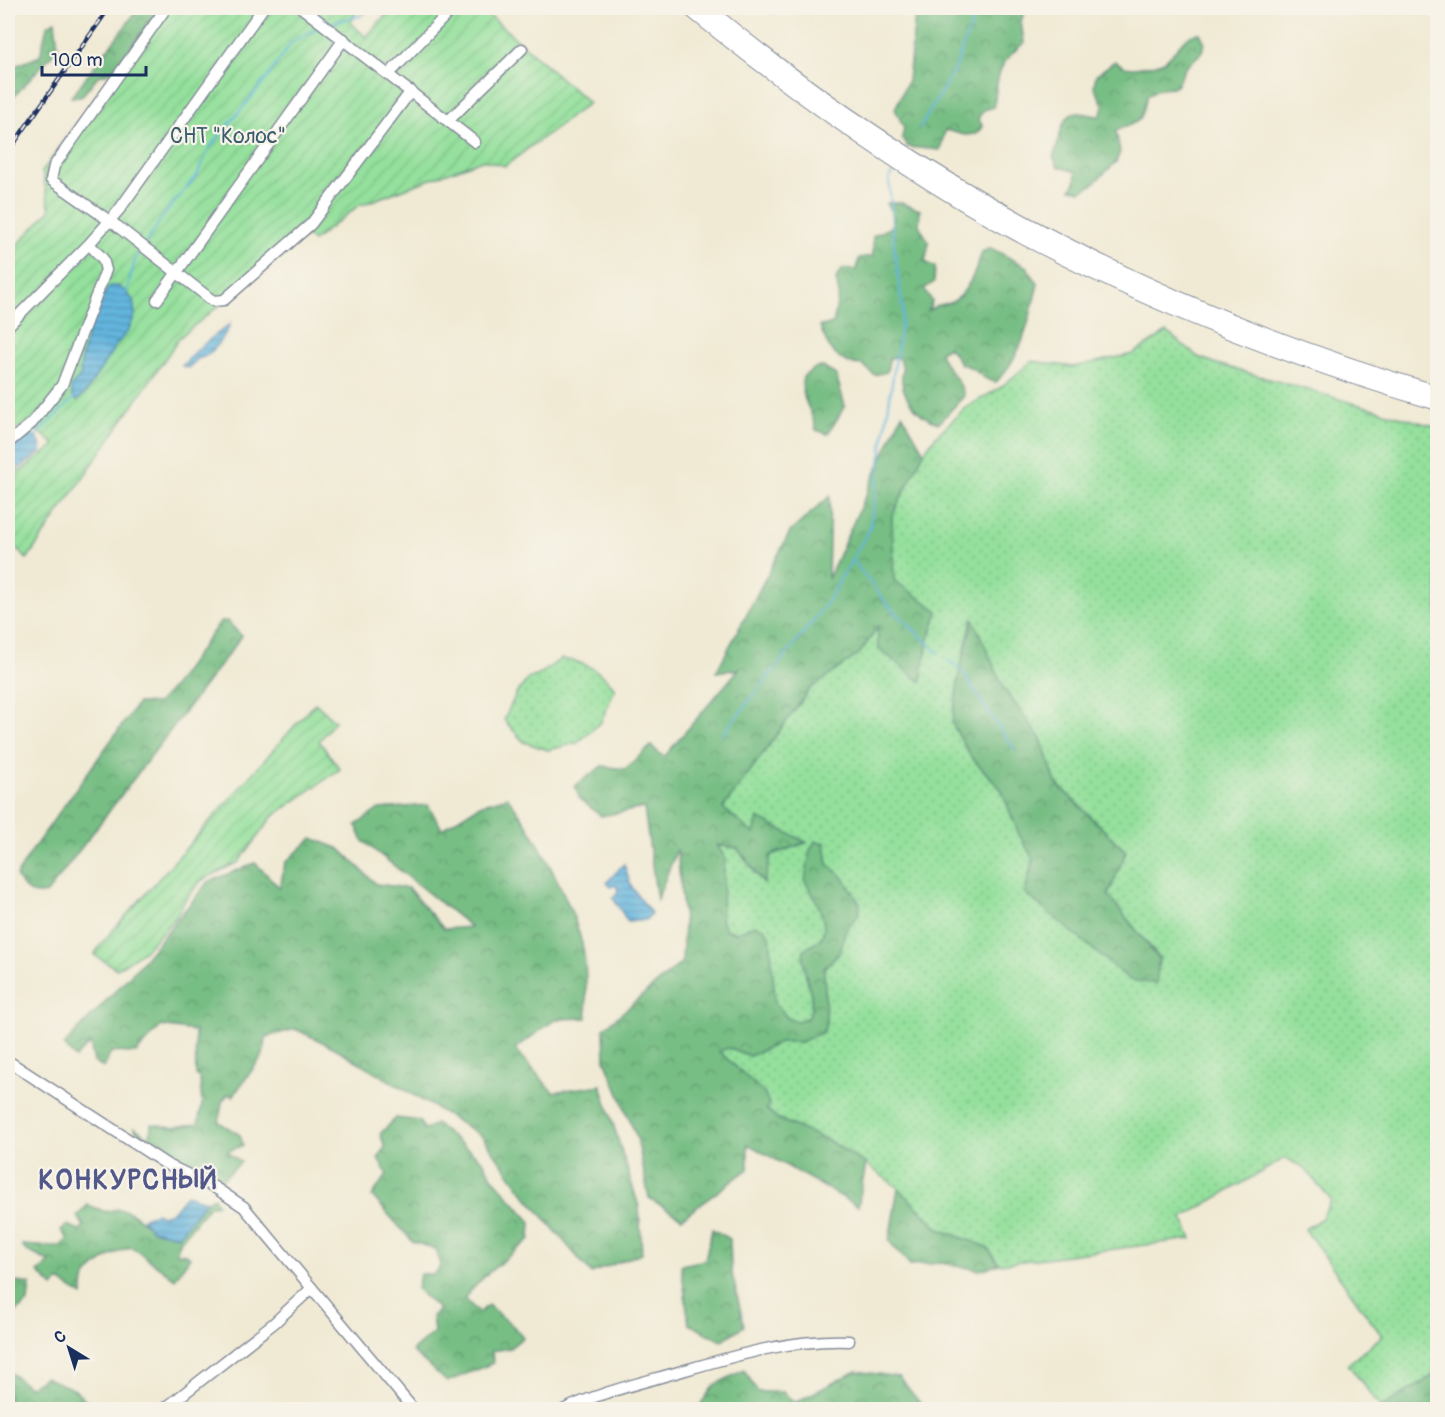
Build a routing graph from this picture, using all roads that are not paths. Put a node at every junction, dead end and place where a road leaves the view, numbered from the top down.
1 (166, 8) edge
2 (263, 8) edge
3 (302, 8) edge
4 (453, 8) edge
5 (688, 8) edge
6 (706, 8) edge
7 (317, 11) edge
8 (344, 39) junction
9 (522, 49) dead end
10 (389, 74) junction
11 (411, 91) junction
12 (449, 120) junction
13 (475, 142) dead end
14 (108, 222) junction
15 (89, 244) junction
16 (176, 273) junction
17 (157, 300) dead end
18 (8, 327) edge
19 (1437, 393) edge
20 (1437, 403) edge
21 (8, 443) edge
22 (8, 1061) edge
23 (312, 1288) junction
24 (849, 1341) dead end
25 (163, 1410) edge
26 (414, 1410) edge
27 (563, 1410) edge

1 - 14 street
2 - 14 street
3 - 7 street
4 - 10 street
5 - 20 main road
6 - 19 main road
7 - 8 street
8 - 10 street
8 - 16 street
9 - 12 street
10 - 11 street
11 - 12 street
11 - 16 street
12 - 13 street
14 - 15 street
14 - 16 street
15 - 18 street
15 - 21 street
16 - 17 street
22 - 23 street
23 - 25 street
23 - 26 street
24 - 27 street

